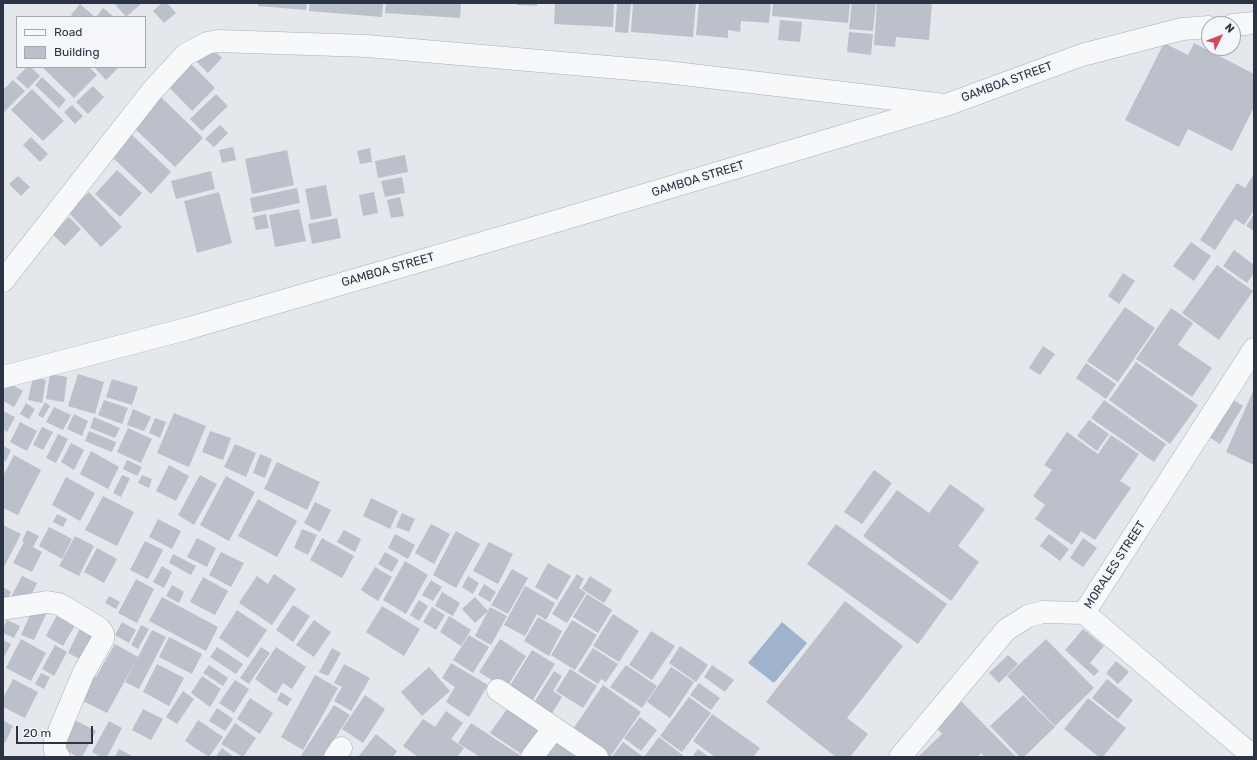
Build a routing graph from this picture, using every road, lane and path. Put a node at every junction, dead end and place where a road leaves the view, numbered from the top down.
1 (1254, 23) edge
2 (1241, 24) edge
3 (1201, 28) edge
4 (946, 105) junction
5 (3, 281) edge
6 (1250, 362) edge
7 (3, 377) edge
8 (3, 608) edge
9 (1084, 613) junction
10 (498, 690) dead end
11 (554, 728) junction
12 (59, 757) edge
13 (532, 757) edge
14 (597, 757) edge
15 (900, 757) edge
16 (1254, 757) edge

1 - 2 street
3 - 4 street, GAMBOA STREET
4 - 5 street
4 - 7 street, GAMBOA STREET
6 - 9 street, MORALES STREET
8 - 12 street
9 - 15 street, MORALES STREET
9 - 16 street
10 - 11 street
11 - 13 street
11 - 14 street

